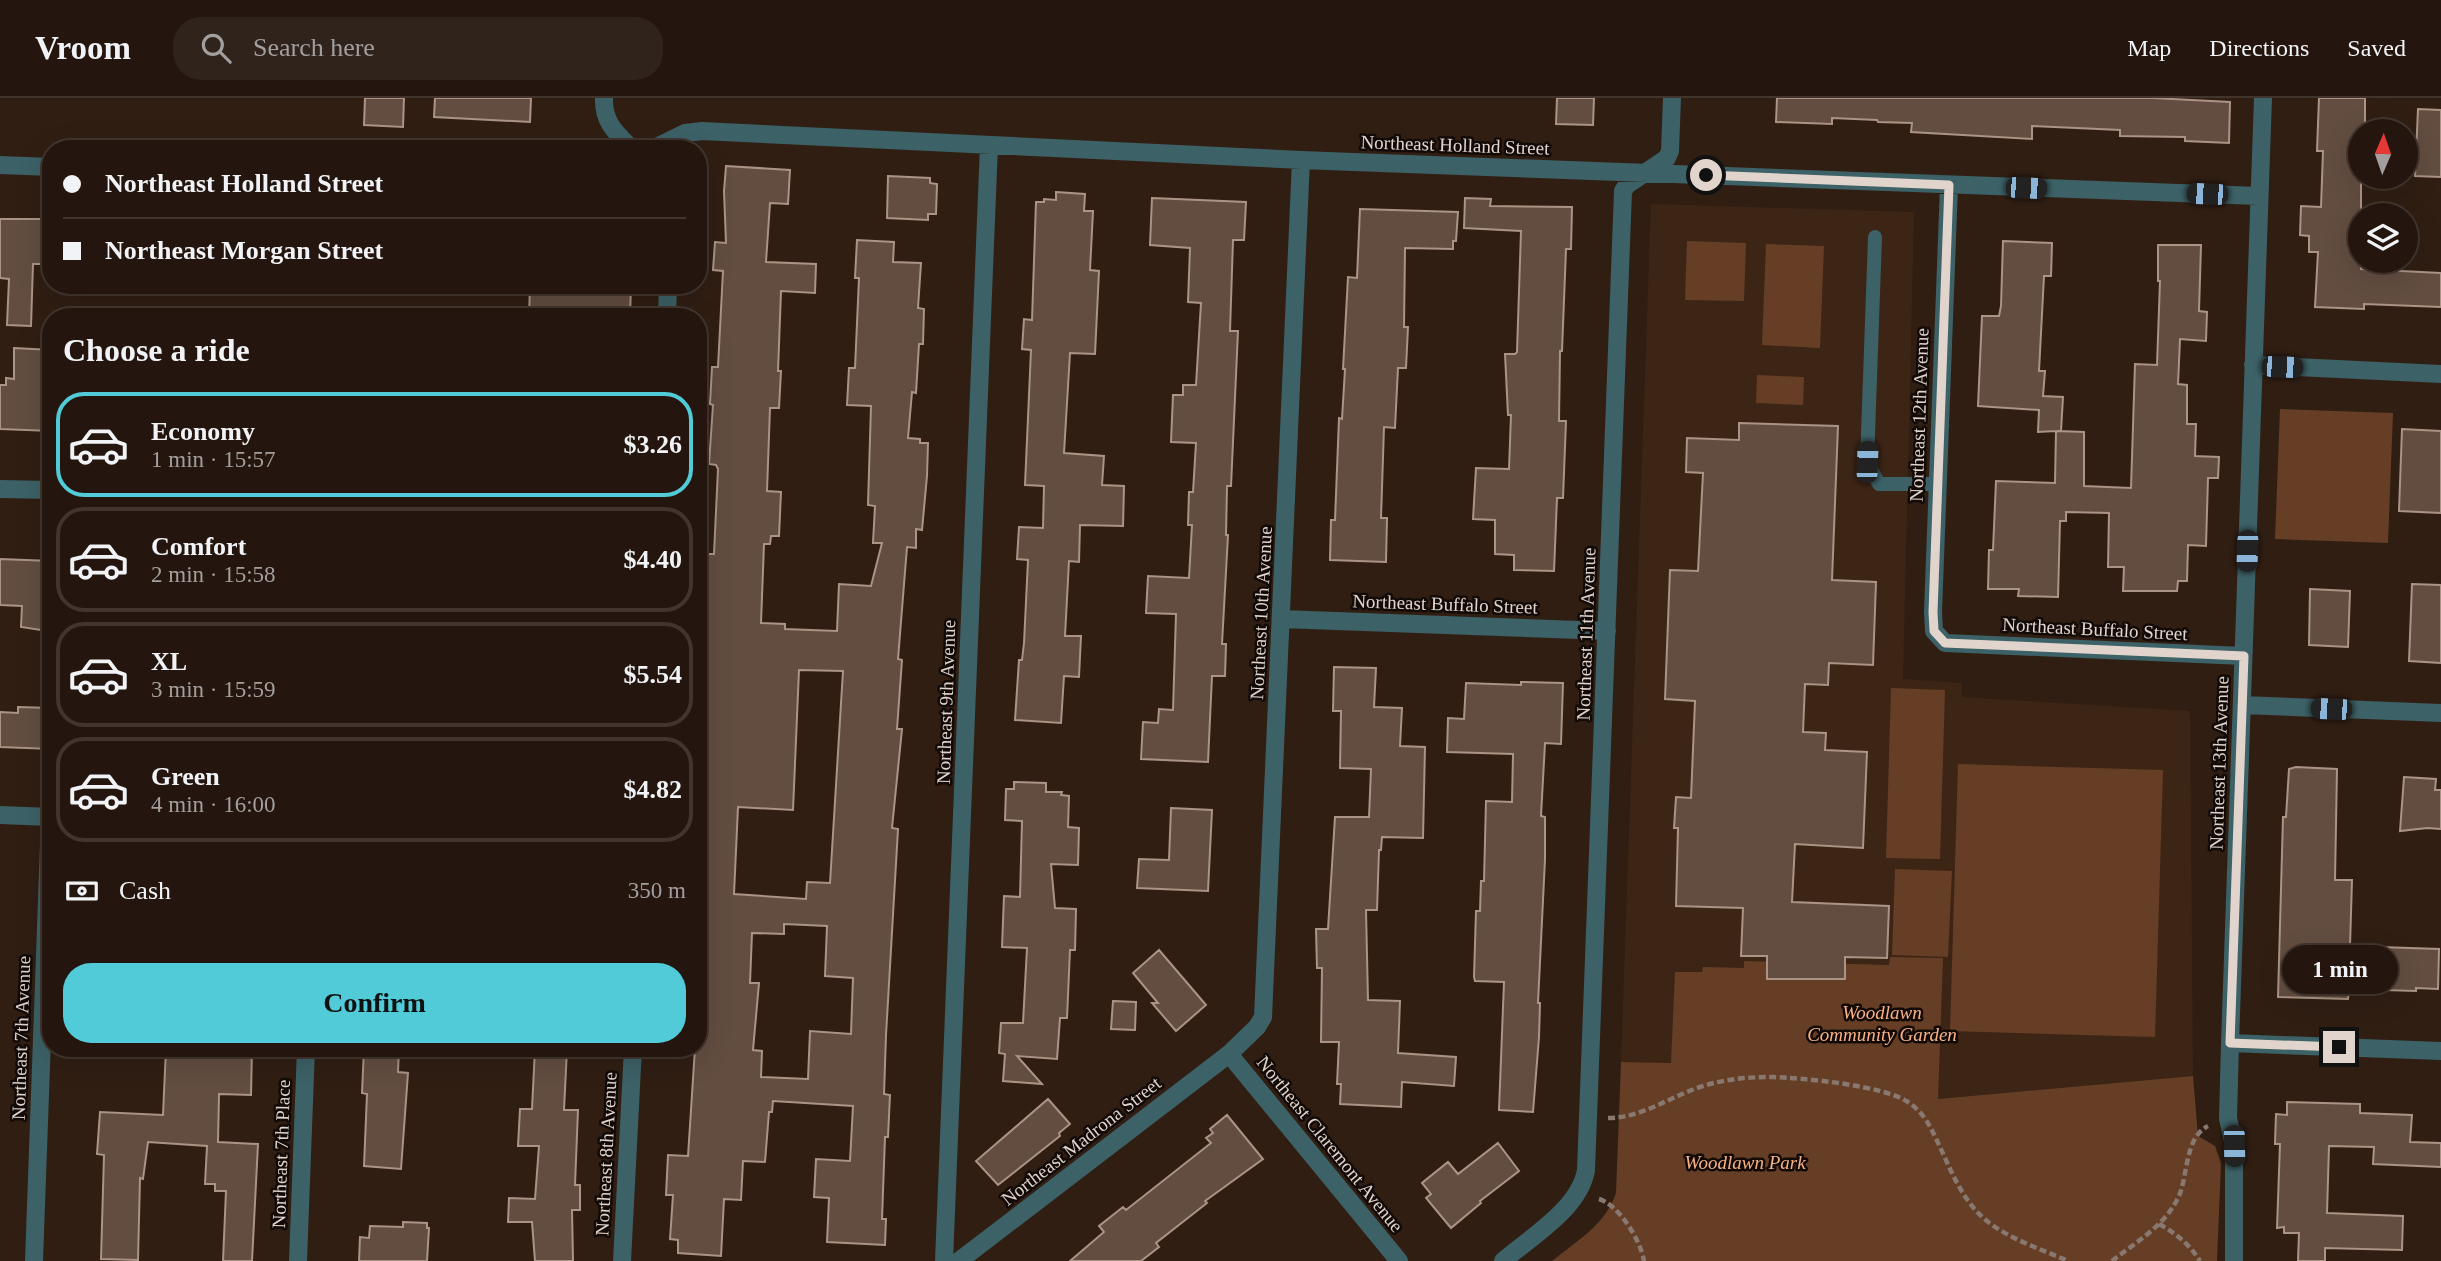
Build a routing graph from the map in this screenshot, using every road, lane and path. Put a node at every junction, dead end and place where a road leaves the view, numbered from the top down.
1 (604, 98) edge
2 (1672, 98) edge
3 (2263, 98) edge
4 (623, 140) edge
5 (671, 140) edge
6 (989, 145) junction
7 (1301, 160) junction
8 (0, 165) edge
9 (42, 167) edge
10 (1644, 173) junction
11 (1949, 185) junction
12 (2259, 196) junction
13 (1875, 237) dead end
14 (2253, 365) junction
15 (2441, 374) edge
16 (1938, 484) junction
17 (0, 489) edge
18 (42, 490) edge
19 (1282, 619) junction
20 (1607, 631) junction
21 (1945, 643) joint
22 (2244, 656) junction
23 (2242, 705) junction
24 (2441, 713) edge
25 (0, 815) edge
26 (42, 817) edge
27 (42, 1039) edge
28 (2230, 1043) junction
29 (2441, 1051) edge
30 (1229, 1054) junction
31 (306, 1057) edge
32 (633, 1057) edge
33 (2228, 1118) junction
34 (1589, 1119) junction
35 (1578, 1193) junction
36 (2159, 1224) junction
37 (2234, 1260) edge
38 (34, 1261) edge
39 (298, 1261) edge
40 (622, 1261) edge
41 (944, 1261) edge
42 (959, 1261) edge
43 (1399, 1261) edge
44 (1503, 1261) edge
45 (1644, 1261) edge
46 (2068, 1261) edge
47 (2112, 1261) edge
48 (2200, 1261) edge

1 - 4 street
2 - 10 street, Northeast 11th Avenue
3 - 12 street, Northeast 13th Avenue
5 - 6 street, Northeast Holland Street
6 - 7 street, Northeast Holland Street
6 - 41 street, Northeast 9th Avenue
7 - 10 street, Northeast Holland Street
7 - 19 street, Northeast 10th Avenue
8 - 9 street
10 - 11 street, Northeast Holland Street
10 - 20 street, Northeast 11th Avenue
11 - 12 street, Northeast Holland Street
11 - 16 street, Northeast 12th Avenue
12 - 14 street, Northeast 13th Avenue
13 - 16 lane
14 - 15 street
14 - 22 street, Northeast 13th Avenue
16 - 21 street, Northeast 12th Avenue
17 - 18 street
19 - 20 street, Northeast Buffalo Street
19 - 30 street, Northeast 10th Avenue
20 - 34 street, Northeast 11th Avenue
21 - 22 street, Northeast Buffalo Street
22 - 23 street, Northeast 13th Avenue
23 - 24 street
23 - 28 street, Northeast 13th Avenue
25 - 26 street
27 - 38 street, Northeast 7th Avenue
28 - 29 street
28 - 33 street, Northeast 13th Avenue
30 - 42 street, Northeast Madrona Street
30 - 43 street, Northeast Claremont Avenue
31 - 39 street, Northeast 7th Place
32 - 40 street, Northeast 8th Avenue
33 - 36 path
33 - 37 street, Northeast 13th Avenue
34 - 35 street, Northeast 11th Avenue
34 - 46 path
35 - 44 street
35 - 45 path
36 - 47 path
36 - 48 path

